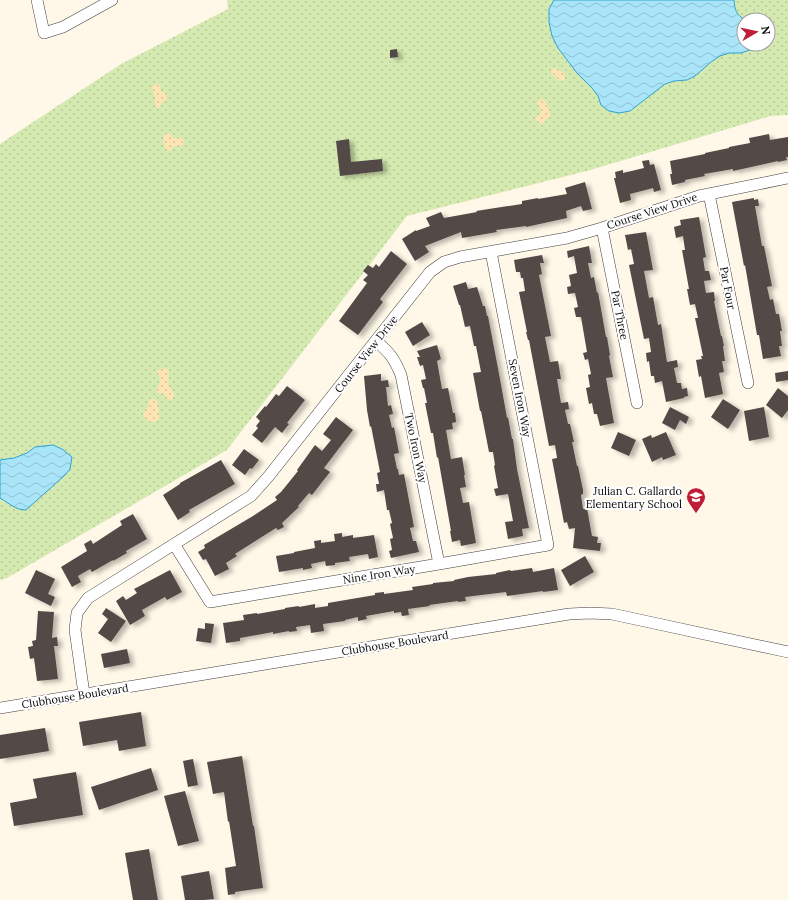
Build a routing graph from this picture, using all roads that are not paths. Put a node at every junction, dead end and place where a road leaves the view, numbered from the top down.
1 (37, 0) edge
2 (112, 0) edge
3 (788, 178) edge
4 (709, 194) junction
5 (602, 228) junction
6 (491, 252) junction
7 (376, 341) junction
8 (748, 382) dead end
9 (637, 403) dead end
10 (174, 544) junction
11 (548, 545) joint
12 (439, 564) junction
13 (788, 652) edge
14 (84, 694) junction
15 (0, 708) edge

1 - 2 street
3 - 4 street, Course View Drive
4 - 5 street, Course View Drive
4 - 8 street, Par Four
5 - 6 street, Course View Drive
5 - 9 street, Par Three
6 - 7 street, Course View Drive
6 - 11 street, Seven Iron Way
7 - 10 street, Course View Drive
7 - 12 street, Two Iron Way
10 - 12 street, Nine Iron Way
10 - 14 street, Course View Drive
11 - 12 street, Nine Iron Way
13 - 14 street, Clubhouse Boulevard
14 - 15 street, Clubhouse Boulevard

